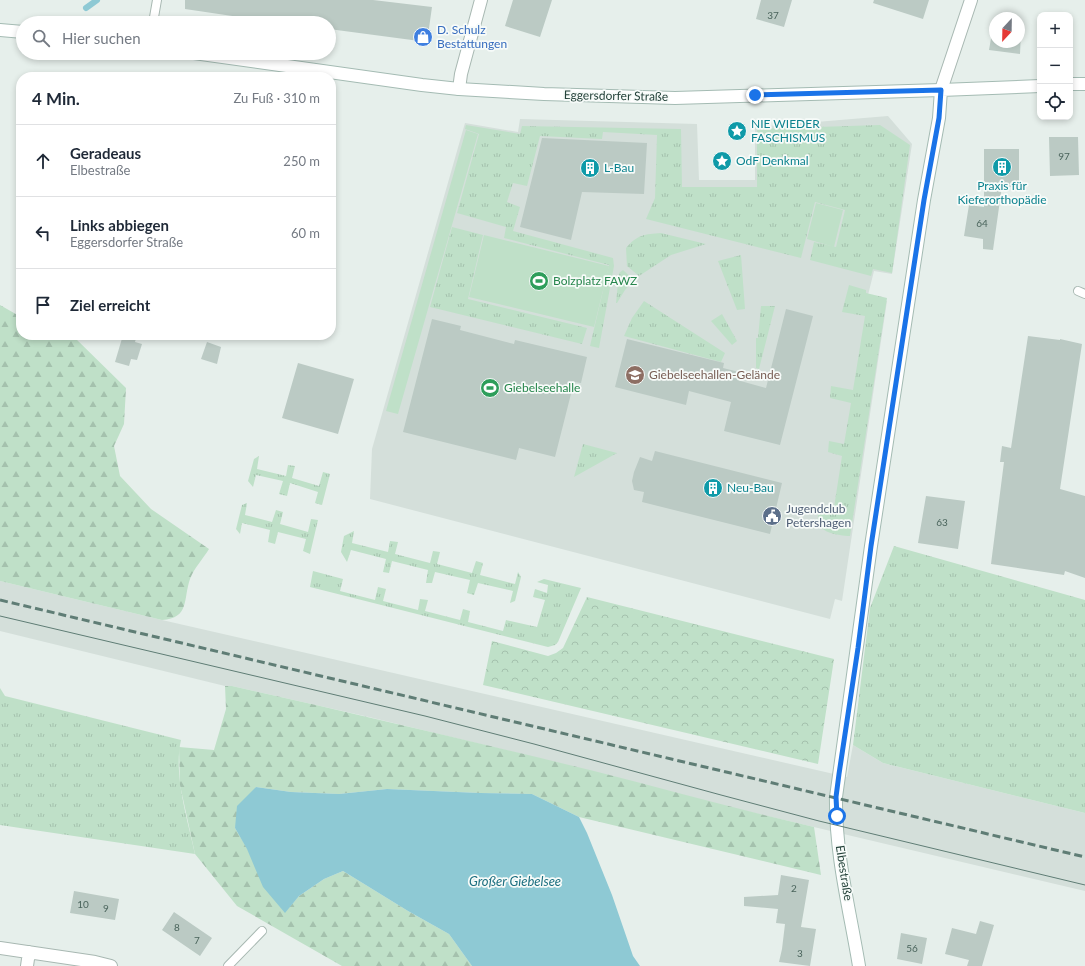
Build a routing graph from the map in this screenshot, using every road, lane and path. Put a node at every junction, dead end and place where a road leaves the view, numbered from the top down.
1 (157, 0) edge
2 (481, 0) edge
3 (971, 0) edge
4 (154, 16) edge
5 (0, 30) edge
6 (16, 31) edge
7 (246, 60) edge
8 (334, 72) edge
9 (336, 72) edge
10 (1073, 84) edge
11 (1085, 84) edge
12 (1037, 86) edge
13 (459, 89) junction
14 (941, 90) junction
15 (262, 931) dead end
16 (0, 948) edge
17 (29, 952) junction
18 (27, 966) edge
19 (111, 966) edge
20 (228, 966) edge
21 (859, 966) edge

1 - 4 lane
2 - 13 street
3 - 14 street, Elbestraße
5 - 6 street
7 - 8 street, Eggersdorfer Straße
9 - 13 street, Eggersdorfer Straße
10 - 11 street
12 - 14 street, Eggersdorfer Straße
13 - 14 street, Eggersdorfer Straße
14 - 21 street, Elbestraße
15 - 20 lane
16 - 17 street
17 - 18 street
17 - 19 street

